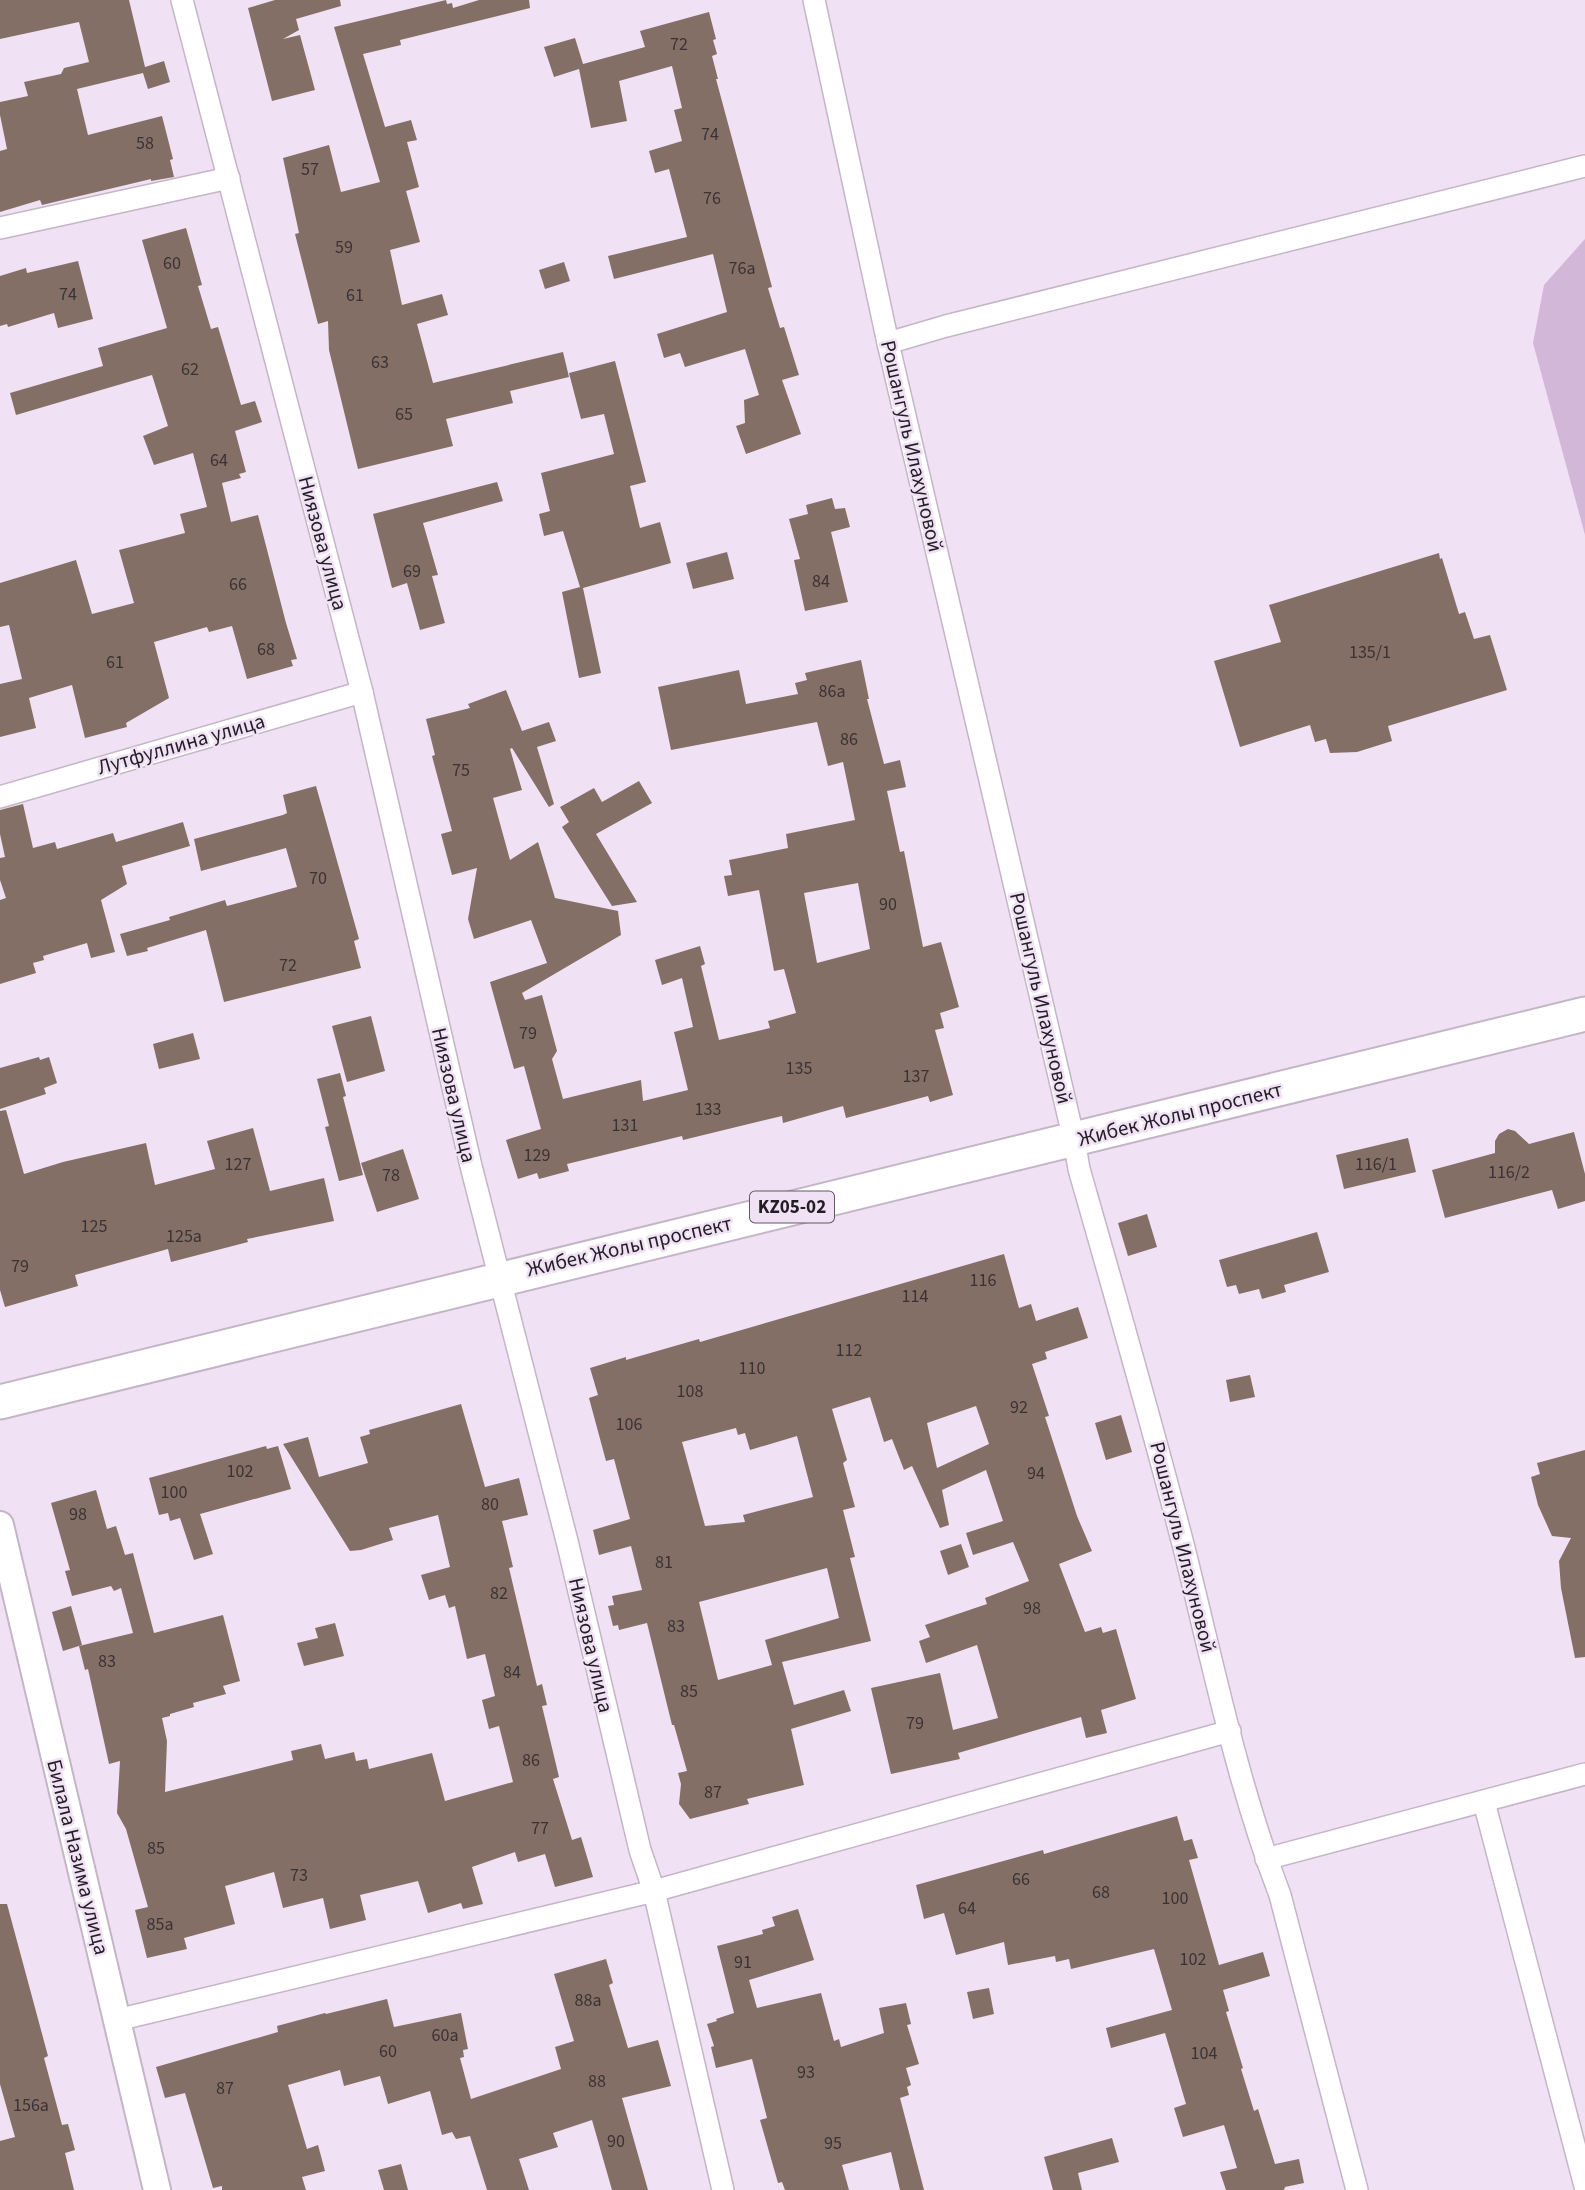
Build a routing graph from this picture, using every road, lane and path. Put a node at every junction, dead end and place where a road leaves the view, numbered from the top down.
1 (182, 0) edge
2 (814, 0) edge
3 (1585, 166) edge
4 (229, 178) junction
5 (0, 228) edge
6 (888, 343) junction
7 (362, 692) junction
8 (0, 797) edge
9 (1585, 1014) edge
10 (1074, 1140) junction
11 (499, 1277) junction
12 (0, 1402) edge
13 (0, 1525) edge
14 (1230, 1731) junction
15 (1585, 1774) edge
16 (1485, 1802) junction
17 (1266, 1859) junction
18 (654, 1891) junction
19 (117, 2020) junction
20 (1585, 2186) edge
21 (157, 2190) edge
22 (723, 2190) edge
23 (1357, 2190) edge

1 - 4 street, Ниязова улица
2 - 6 street, Рошангуль Илахуновой
3 - 6 street
4 - 5 street
4 - 7 street, Ниязова улица
6 - 10 street, Рошангуль Илахуновой
7 - 8 street, Лутфуллина улица
7 - 11 street, Ниязова улица
9 - 10 highway, Жибек Жолы проспект / KZ05-02
10 - 11 highway, Жибек Жолы проспект / KZ05-02
10 - 14 street, Рошангуль Илахуновой
11 - 12 highway, Жибек Жолы проспект / KZ05-02
11 - 18 street, Ниязова улица
13 - 19 street, Билала Назима улица
14 - 17 street, Рошангуль Илахуновой
14 - 18 street
15 - 16 street
16 - 17 street
16 - 20 street
17 - 23 street, Рошангуль Илахуновой
18 - 19 street
18 - 22 street, Ниязова улица
19 - 21 street, Билала Назима улица

